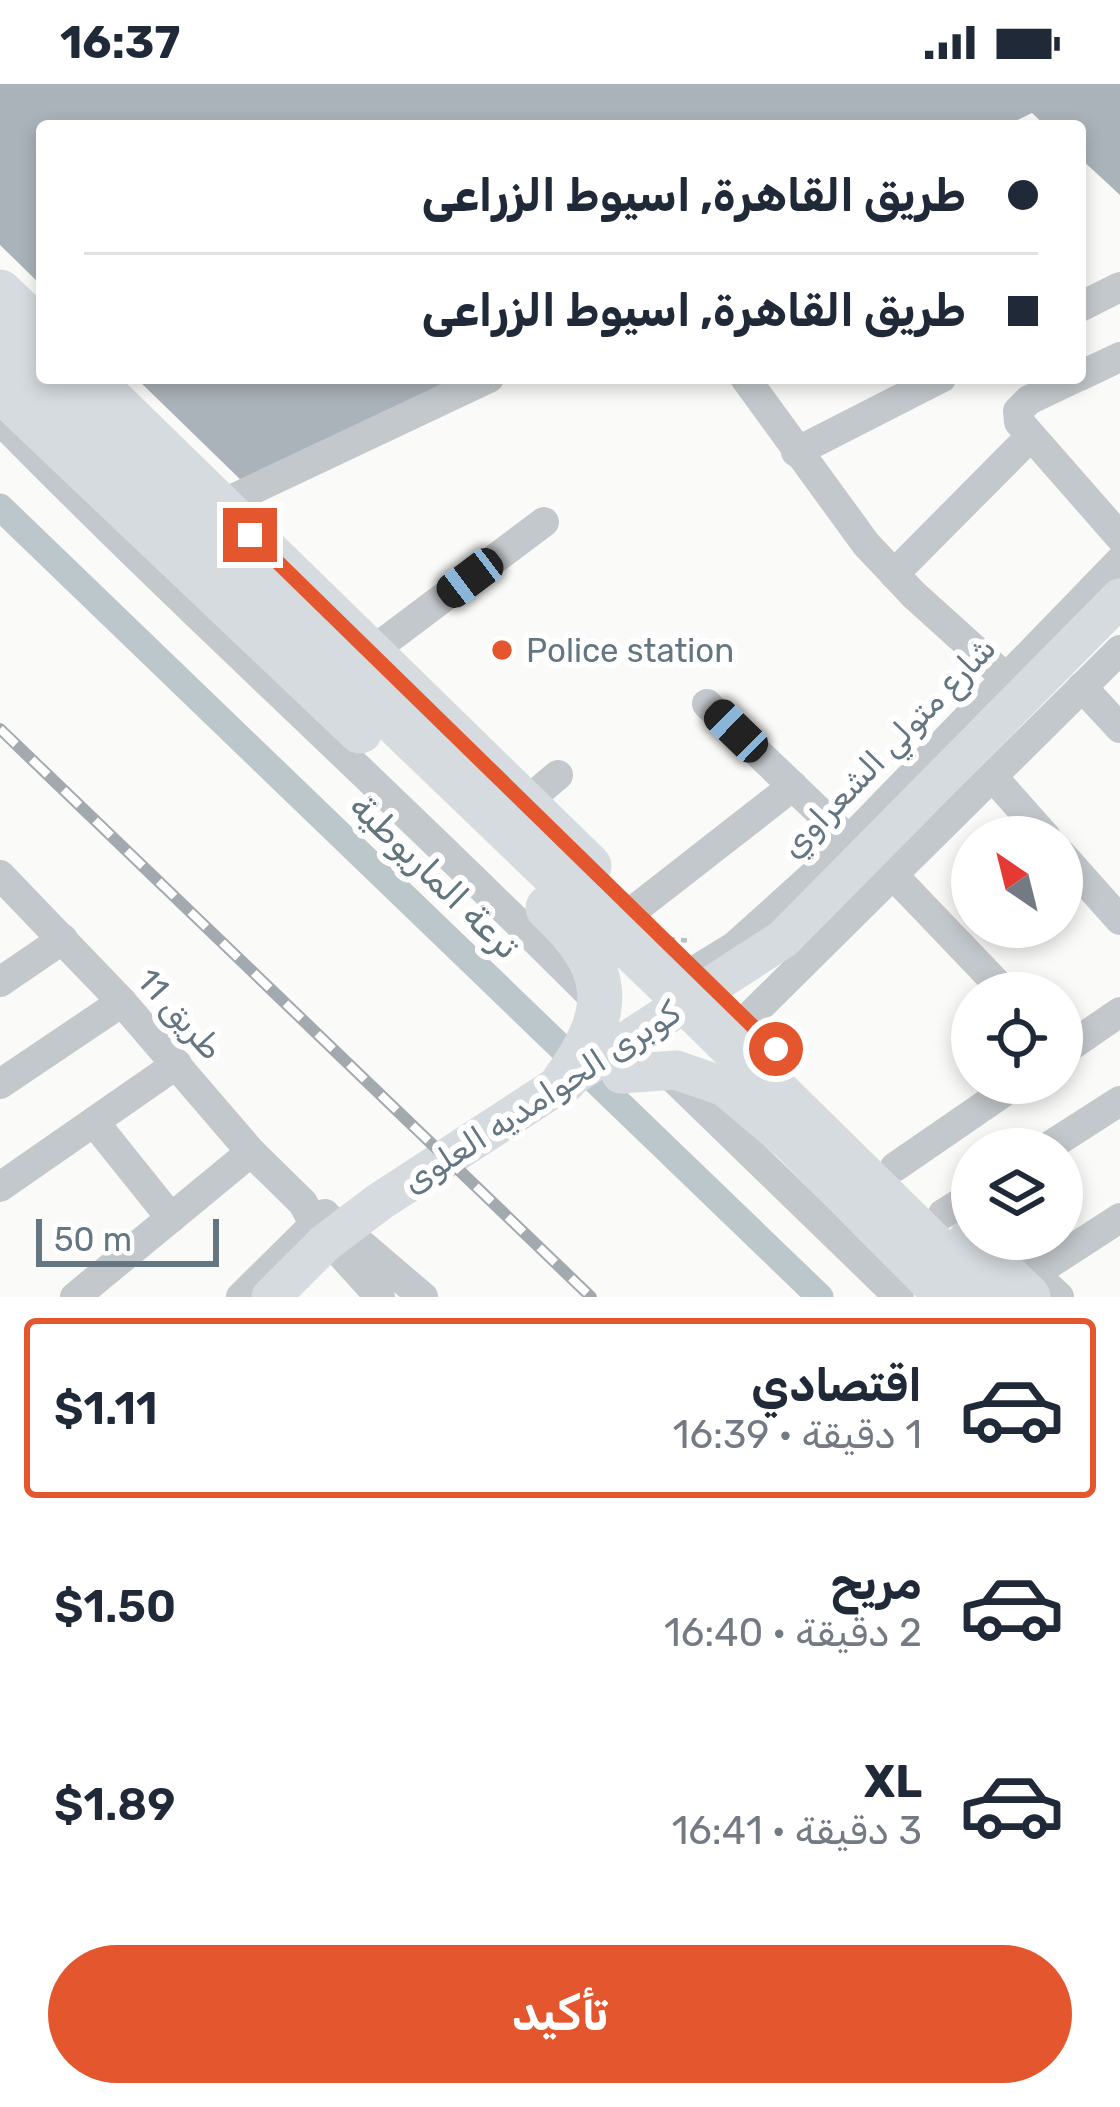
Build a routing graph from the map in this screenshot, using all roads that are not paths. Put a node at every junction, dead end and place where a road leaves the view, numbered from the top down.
1 (1120, 287) edge
2 (0, 292) edge
3 (1086, 304) edge
4 (36, 326) edge
5 (0, 343) edge
6 (1120, 357) edge
7 (1086, 373) edge
8 (36, 378) edge
9 (43, 384) edge
10 (95, 384) edge
11 (476, 384) edge
12 (749, 384) edge
13 (929, 384) edge
14 (1064, 384) edge
15 (0, 389) edge
16 (0, 420) edge
17 (1030, 437) junction
18 (796, 452) junction
19 (220, 505) junction
20 (544, 522) dead end
21 (1120, 537) edge
22 (1120, 561) edge
23 (894, 574) junction
24 (1120, 598) edge
25 (1120, 630) edge
26 (1120, 650) edge
27 (370, 652) junction
28 (1006, 678) junction
29 (1082, 688) junction
30 (707, 704) dead end
31 (1120, 728) edge
32 (993, 777) junction
33 (793, 786) junction
34 (1027, 816) edge
35 (849, 840) junction
36 (0, 875) edge
37 (893, 875) junction
38 (1083, 879) edge
39 (1120, 920) edge
40 (63, 939) junction
41 (672, 940) junction
42 (986, 972) edge
43 (0, 982) edge
44 (122, 1002) junction
45 (1120, 1012) edge
46 (746, 1020) junction
47 (1083, 1038) edge
48 (177, 1064) junction
49 (621, 1074) junction
50 (564, 1082) junction
51 (0, 1084) edge
52 (1120, 1101) edge
53 (986, 1104) edge
54 (94, 1122) junction
55 (1078, 1128) edge
56 (251, 1152) junction
57 (895, 1167) junction
58 (0, 1187) edge
59 (951, 1201) edge
60 (314, 1214) junction
61 (172, 1218) junction
62 (1120, 1218) edge
63 (994, 1260) edge
64 (1032, 1285) edge
65 (75, 1297) edge
66 (241, 1297) edge
67 (271, 1297) edge
68 (303, 1297) edge
69 (380, 1297) edge
70 (423, 1297) edge
71 (899, 1297) edge
72 (944, 1297) edge
73 (986, 1297) edge
74 (1059, 1297) edge

1 - 3 street
2 - 4 highway
5 - 8 highway
6 - 7 street
9 - 73 highway
10 - 19 highway
11 - 19 street
12 - 18 street
13 - 18 street
14 - 17 street
15 - 50 highway
16 - 71 street
17 - 21 street
17 - 23 street
18 - 23 street
19 - 27 highway
20 - 27 street
22 - 28 street, شارع متولي الشعراوي
23 - 28 street
24 - 50 main road, كوبرى الحوامديه العلوى
25 - 49 main road, كوبرى الحوامديه العلوى
26 - 29 street
27 - 41 highway
28 - 35 street, شارع متولي الشعراوي
29 - 31 street
29 - 32 street
30 - 33 street
32 - 34 street
32 - 37 street
33 - 35 street
33 - 41 street
35 - 41 street, شارع متولي الشعراوي
36 - 40 street, طريق 11
37 - 42 street
37 - 46 street
38 - 39 street
40 - 43 street
40 - 44 street, طريق 11
41 - 46 highway
44 - 48 street, طريق 11
44 - 51 street
45 - 47 street
46 - 57 highway
48 - 54 street
48 - 56 street, طريق 11
49 - 68 main road, كوبرى الحوامديه العلوى
49 - 72 main road
50 - 67 main road, كوبرى الحوامديه العلوى
52 - 55 street
53 - 57 street
54 - 58 street
54 - 61 street
56 - 60 street, طريق 11
56 - 61 street
57 - 59 highway
60 - 66 street
60 - 69 street
60 - 70 street
61 - 65 street
62 - 64 street
63 - 64 highway
64 - 74 street

